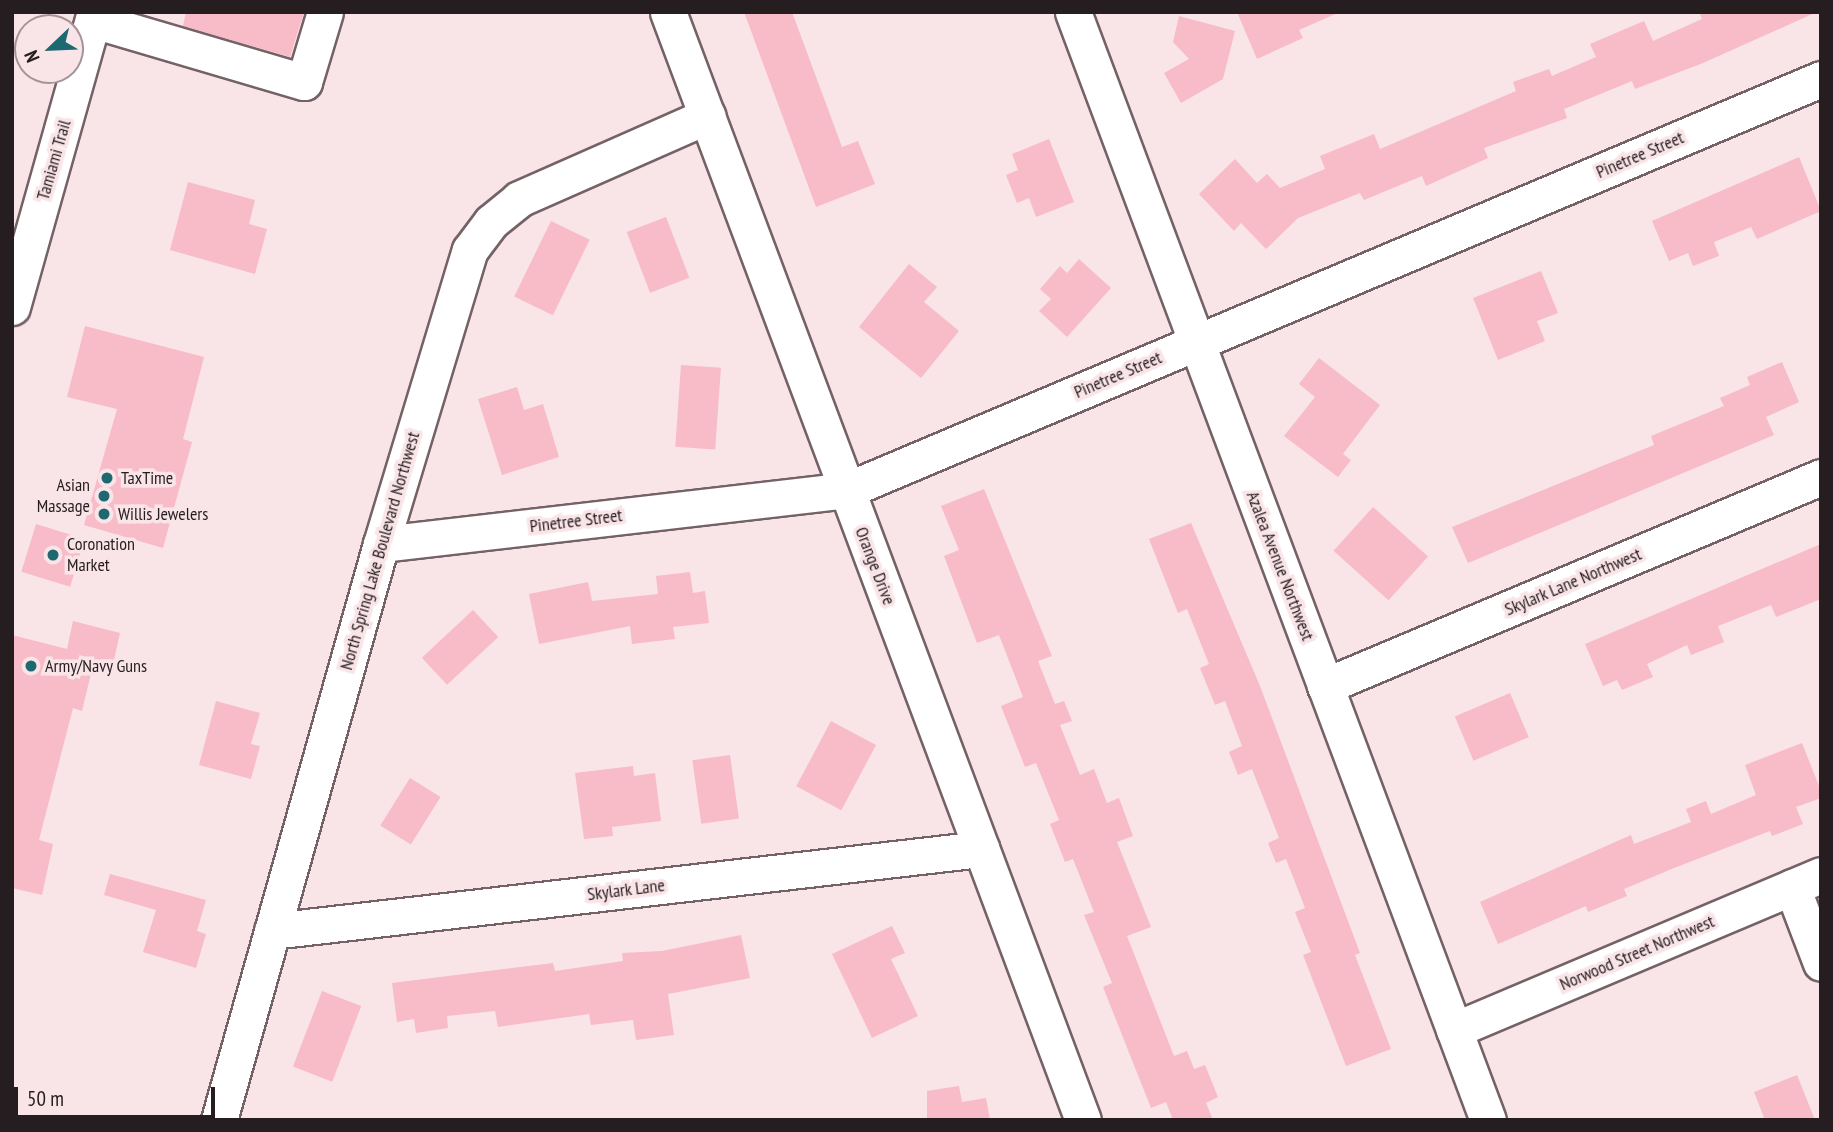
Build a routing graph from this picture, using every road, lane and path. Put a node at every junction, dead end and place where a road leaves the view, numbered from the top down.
1 (325, 12) edge
2 (668, 12) edge
3 (1073, 12) edge
4 (111, 18) edge
5 (1821, 79) edge
6 (707, 116) junction
7 (12, 307) edge
8 (1196, 342) junction
9 (1821, 477) edge
10 (847, 490) junction
11 (381, 544) junction
12 (1325, 686) junction
13 (981, 849) junction
14 (1807, 881) edge
15 (272, 932) junction
16 (1821, 963) edge
17 (1454, 1030) junction
18 (219, 1120) edge
19 (1083, 1120) edge
20 (1488, 1120) edge

1 - 4 street
2 - 6 street, Orange Drive
3 - 8 street, Azalea Avenue Northwest
4 - 7 street, Tamiami Trail
5 - 8 street, Pinetree Street
6 - 10 street, Orange Drive
6 - 11 street, North Spring Lake Boulevard Northwest
8 - 10 street, Pinetree Street
8 - 12 street, Azalea Avenue Northwest
9 - 12 street, Skylark Lane Northwest
10 - 11 street, Pinetree Street
10 - 13 street, Orange Drive
11 - 15 street, North Spring Lake Boulevard Northwest
12 - 17 street, Azalea Avenue Northwest
13 - 15 street, Skylark Lane
13 - 19 street, Orange Drive
14 - 16 street
14 - 17 street, Norwood Street Northwest
15 - 18 street, North Spring Lake Boulevard Northwest
17 - 20 street, Azalea Avenue Northwest

